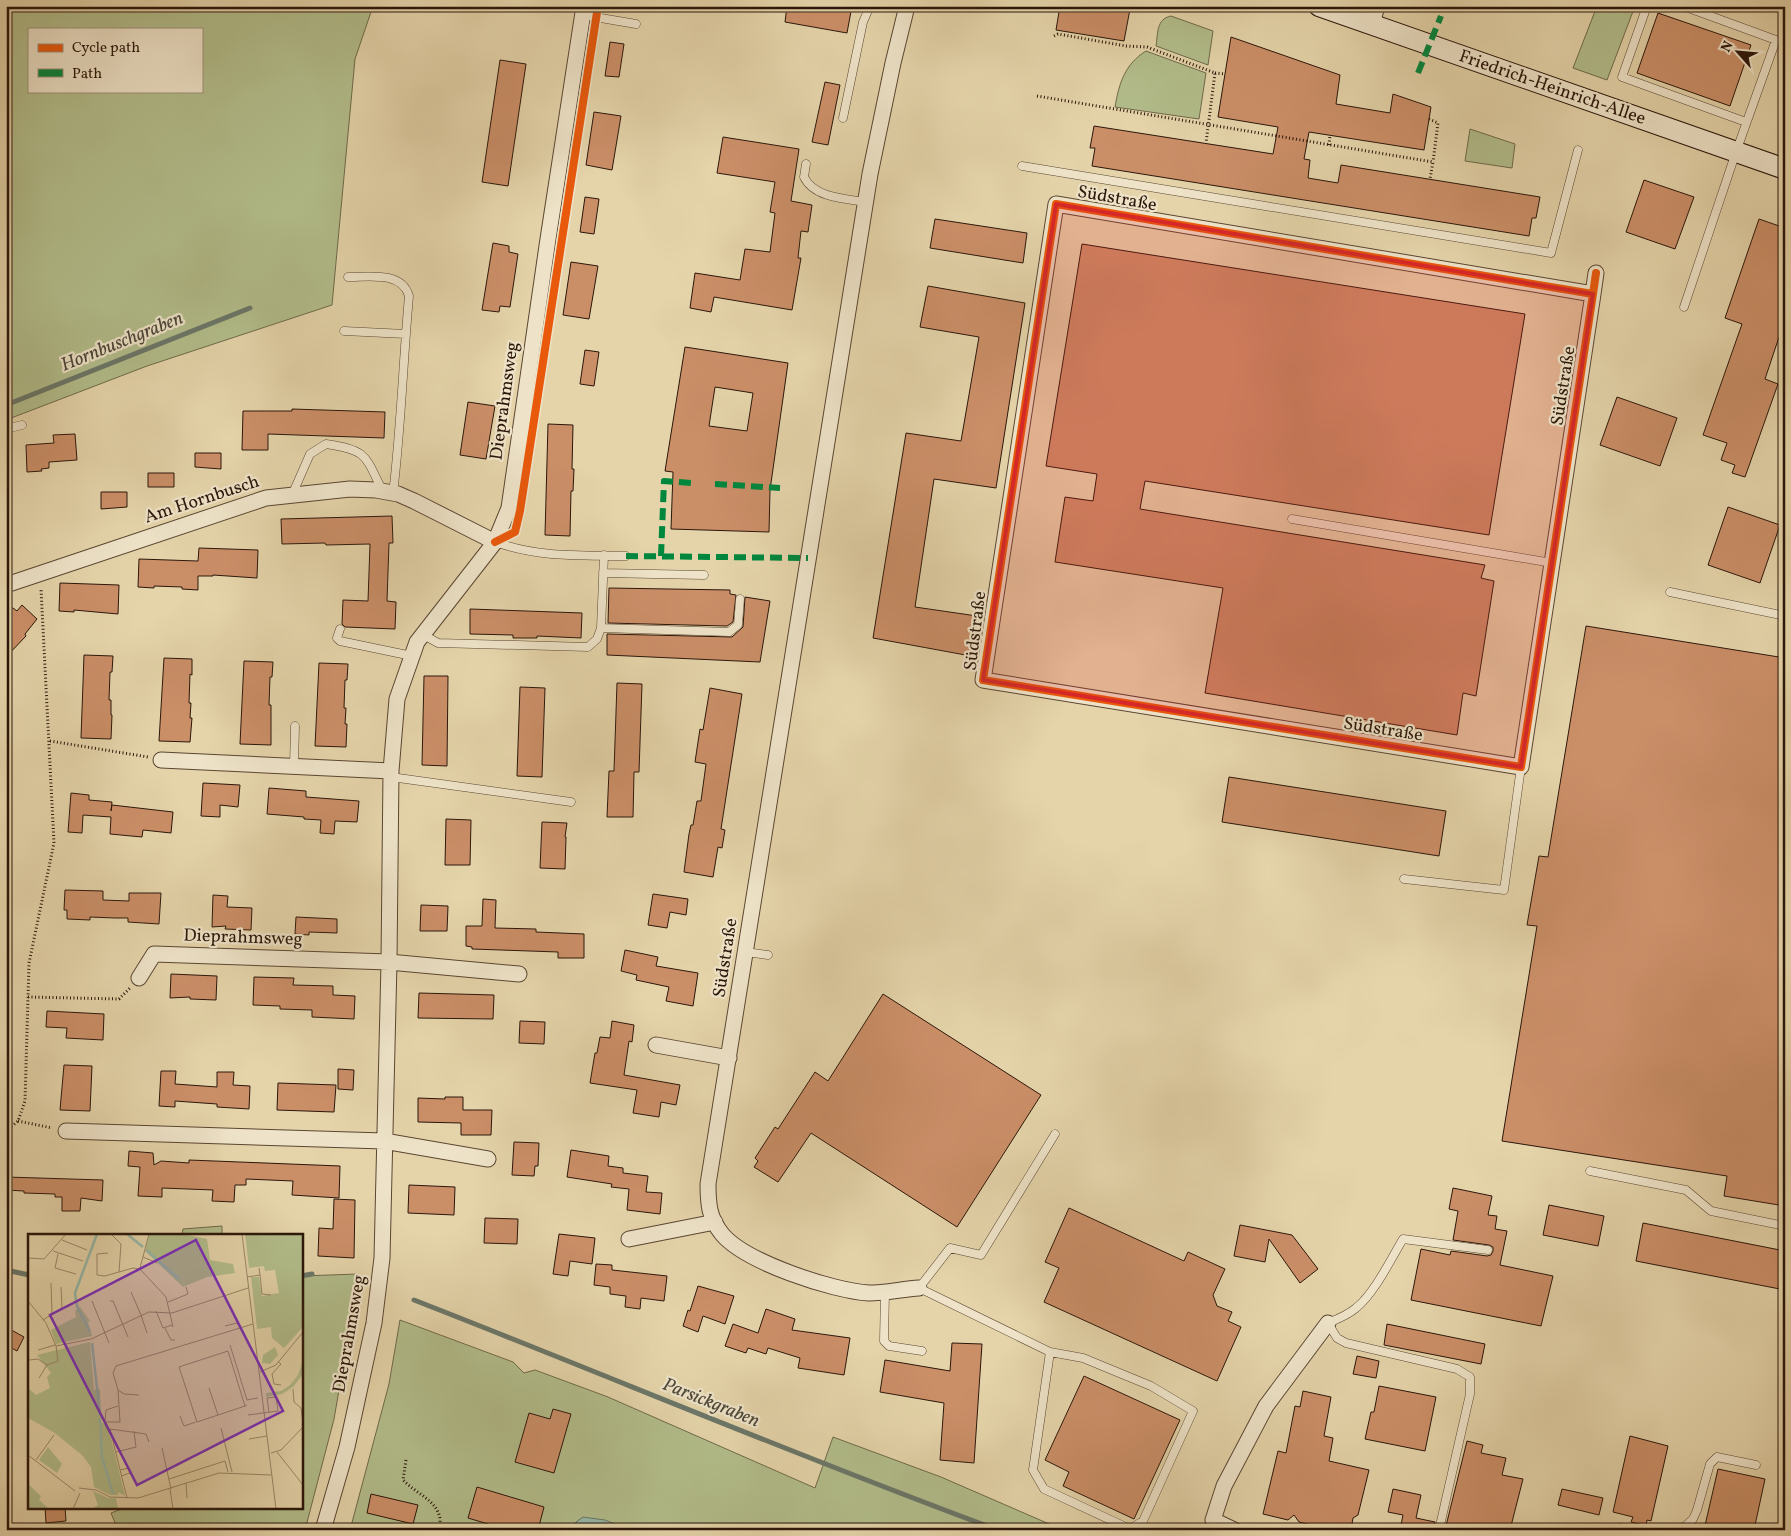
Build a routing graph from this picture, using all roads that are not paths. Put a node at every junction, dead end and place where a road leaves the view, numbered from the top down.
1 (870, 6) edge
2 (907, 6) edge
3 (1320, 6) edge
4 (1647, 6) edge
5 (1683, 6) edge
6 (584, 11) edge
7 (1374, 15) edge
8 (636, 24) dead end
9 (843, 118) dead end
10 (1746, 122) junction
11 (1578, 150) dead end
12 (1736, 152) junction
13 (806, 164) dead end
14 (1022, 166) dead end
15 (1785, 169) edge
16 (866, 202) junction
17 (1596, 273) dead end
18 (348, 277) dead end
19 (1593, 294) junction
20 (1684, 307) dead end
21 (344, 331) dead end
22 (406, 334) junction
23 (22, 425) dead end
24 (6, 429) edge
25 (388, 492) junction
26 (292, 495) junction
27 (1292, 519) dead end
28 (495, 542) junction
29 (604, 555) junction
30 (626, 556) dead end
31 (1552, 563) junction
32 (603, 573) junction
33 (704, 575) dead end
34 (6, 584) edge
35 (1670, 592) dead end
36 (740, 599) dead end
37 (1785, 616) edge
38 (601, 628) junction
39 (340, 629) dead end
40 (422, 634) junction
41 (412, 656) junction
42 (295, 726) dead end
43 (161, 760) road end
44 (294, 766) junction
45 (1521, 767) junction
46 (391, 774) junction
47 (571, 802) dead end
48 (1404, 879) dead end
49 (746, 952) junction
50 (768, 955) dead end
51 (389, 962) junction
52 (519, 974) dead end
53 (139, 978) road end
54 (656, 1045) dead end
55 (729, 1058) junction
56 (66, 1131) road end
57 (1055, 1134) dead end
58 (384, 1141) junction
59 (488, 1160) dead end
60 (1590, 1171) dead end
61 (714, 1222) junction
62 (1785, 1226) edge
63 (629, 1239) dead end
64 (1488, 1250) dead end
65 (919, 1288) junction
66 (886, 1291) junction
67 (1328, 1323) junction
68 (922, 1351) dead end
69 (1050, 1352) junction
70 (1756, 1465) dead end
71 (323, 1530) edge
72 (1234, 1530) edge
73 (1438, 1530) edge
74 (1618, 1530) edge
75 (1628, 1530) edge
76 (1681, 1530) edge

1 - 9 lane
2 - 16 street, Südstraße
3 - 7 main road, Friedrich-Heinrich-Allee
4 - 10 lane
5 - 10 lane
6 - 8 lane
6 - 28 street, Dieprahmsweg
7 - 12 main road, Friedrich-Heinrich-Allee
10 - 12 lane
11 - 14 lane
12 - 15 main road, Friedrich-Heinrich-Allee
12 - 20 lane
13 - 16 lane
16 - 49 street, Südstraße
17 - 19 street
18 - 22 lane
19 - 31 street, Südstraße
19 - 45 street, Südstraße
21 - 22 lane
22 - 25 lane
23 - 24 lane
25 - 26 street, Am Hornbusch
25 - 26 lane
25 - 28 street, Am Hornbusch
26 - 34 street, Am Hornbusch
27 - 31 lane
28 - 29 lane
28 - 40 street, Dieprahmsweg
29 - 30 lane
29 - 32 lane
31 - 45 street, Südstraße
32 - 33 lane
32 - 38 lane
35 - 37 lane
36 - 38 lane
38 - 40 lane
39 - 41 lane
40 - 41 street, Dieprahmsweg
41 - 46 street, Dieprahmsweg
42 - 44 lane
43 - 44 street
44 - 46 street
45 - 48 lane
46 - 47 lane
46 - 51 street, Dieprahmsweg
49 - 50 lane
49 - 55 street, Südstraße
51 - 52 street, Dieprahmsweg
51 - 53 street, Dieprahmsweg
51 - 58 street, Dieprahmsweg
54 - 55 street
55 - 61 street, Südstraße
56 - 58 street
57 - 65 lane
58 - 59 street
58 - 71 street, Dieprahmsweg
60 - 62 lane
61 - 63 street
61 - 66 street, Südstraße
64 - 67 lane
65 - 66 street, Südstraße
65 - 69 lane
66 - 68 lane
67 - 72 street
67 - 73 lane
69 - 69 lane
70 - 76 lane
74 - 75 lane

